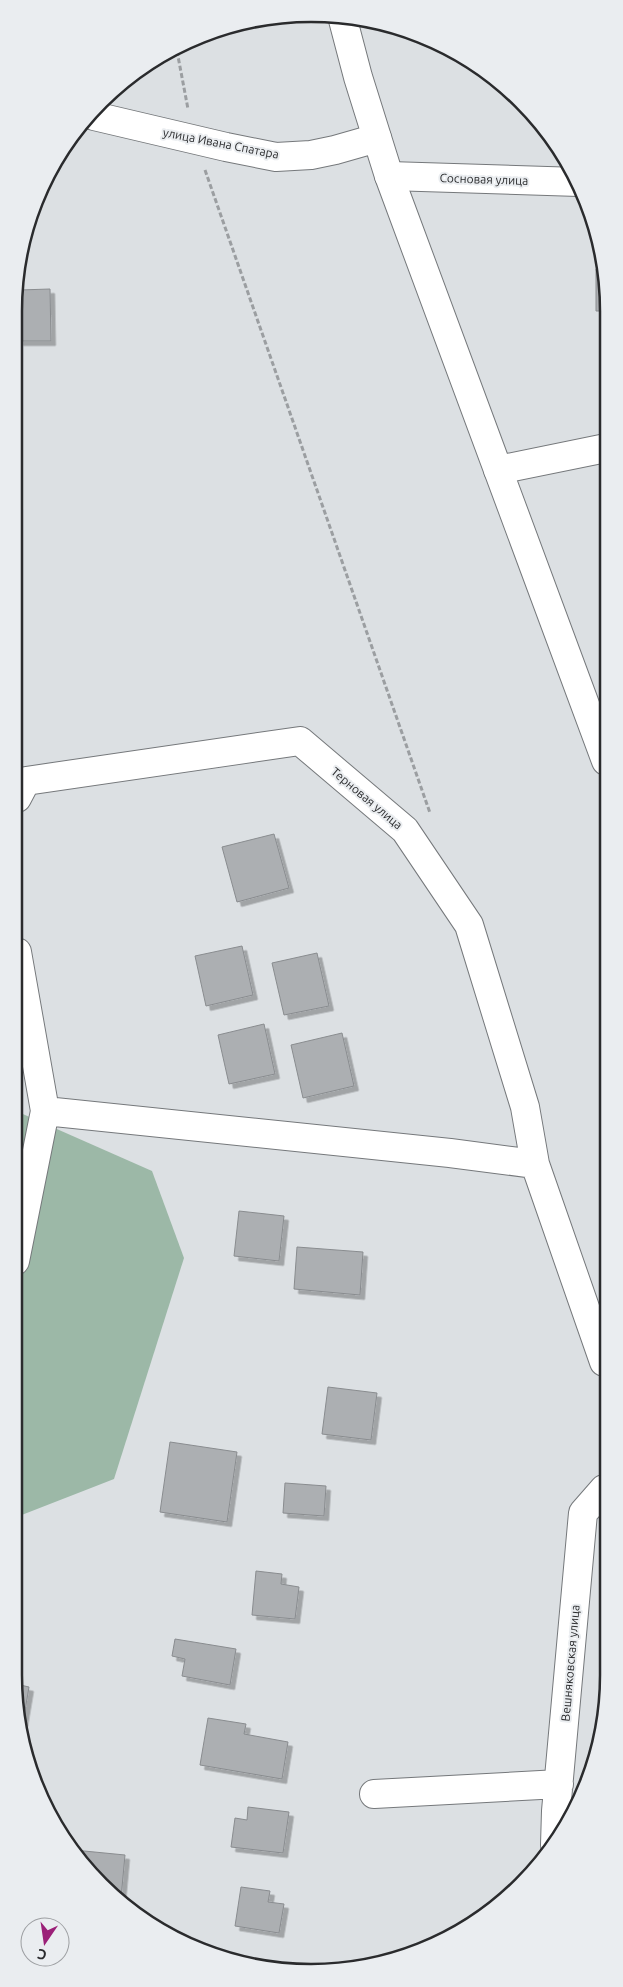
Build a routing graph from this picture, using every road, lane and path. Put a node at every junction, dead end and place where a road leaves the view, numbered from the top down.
1 (344, 25) edge
2 (178, 55) edge
3 (98, 117) edge
4 (377, 138) junction
5 (194, 139) junction
6 (389, 176) junction
7 (570, 182) edge
8 (600, 449) edge
9 (498, 470) junction
10 (600, 745) edge
11 (22, 789) edge
12 (433, 822) dead end
13 (22, 980) edge
14 (45, 1111) junction
15 (535, 1164) junction
16 (22, 1226) edge
17 (600, 1351) edge
18 (600, 1494) edge
19 (558, 1784) junction
20 (374, 1794) dead end
21 (564, 1810) edge

1 - 4 street
2 - 5 path
3 - 5 street, улица Ивана Спатара
4 - 5 street, улица Ивана Спатара
4 - 6 street
5 - 12 path
6 - 7 street, Сосновая улица
6 - 9 street
8 - 9 street
9 - 10 street
11 - 15 street, Терновая улица
13 - 14 street
14 - 15 street
14 - 16 street
15 - 17 street
18 - 19 street, Вешняковская улица
19 - 20 street
19 - 21 street, Вешняковская улица

